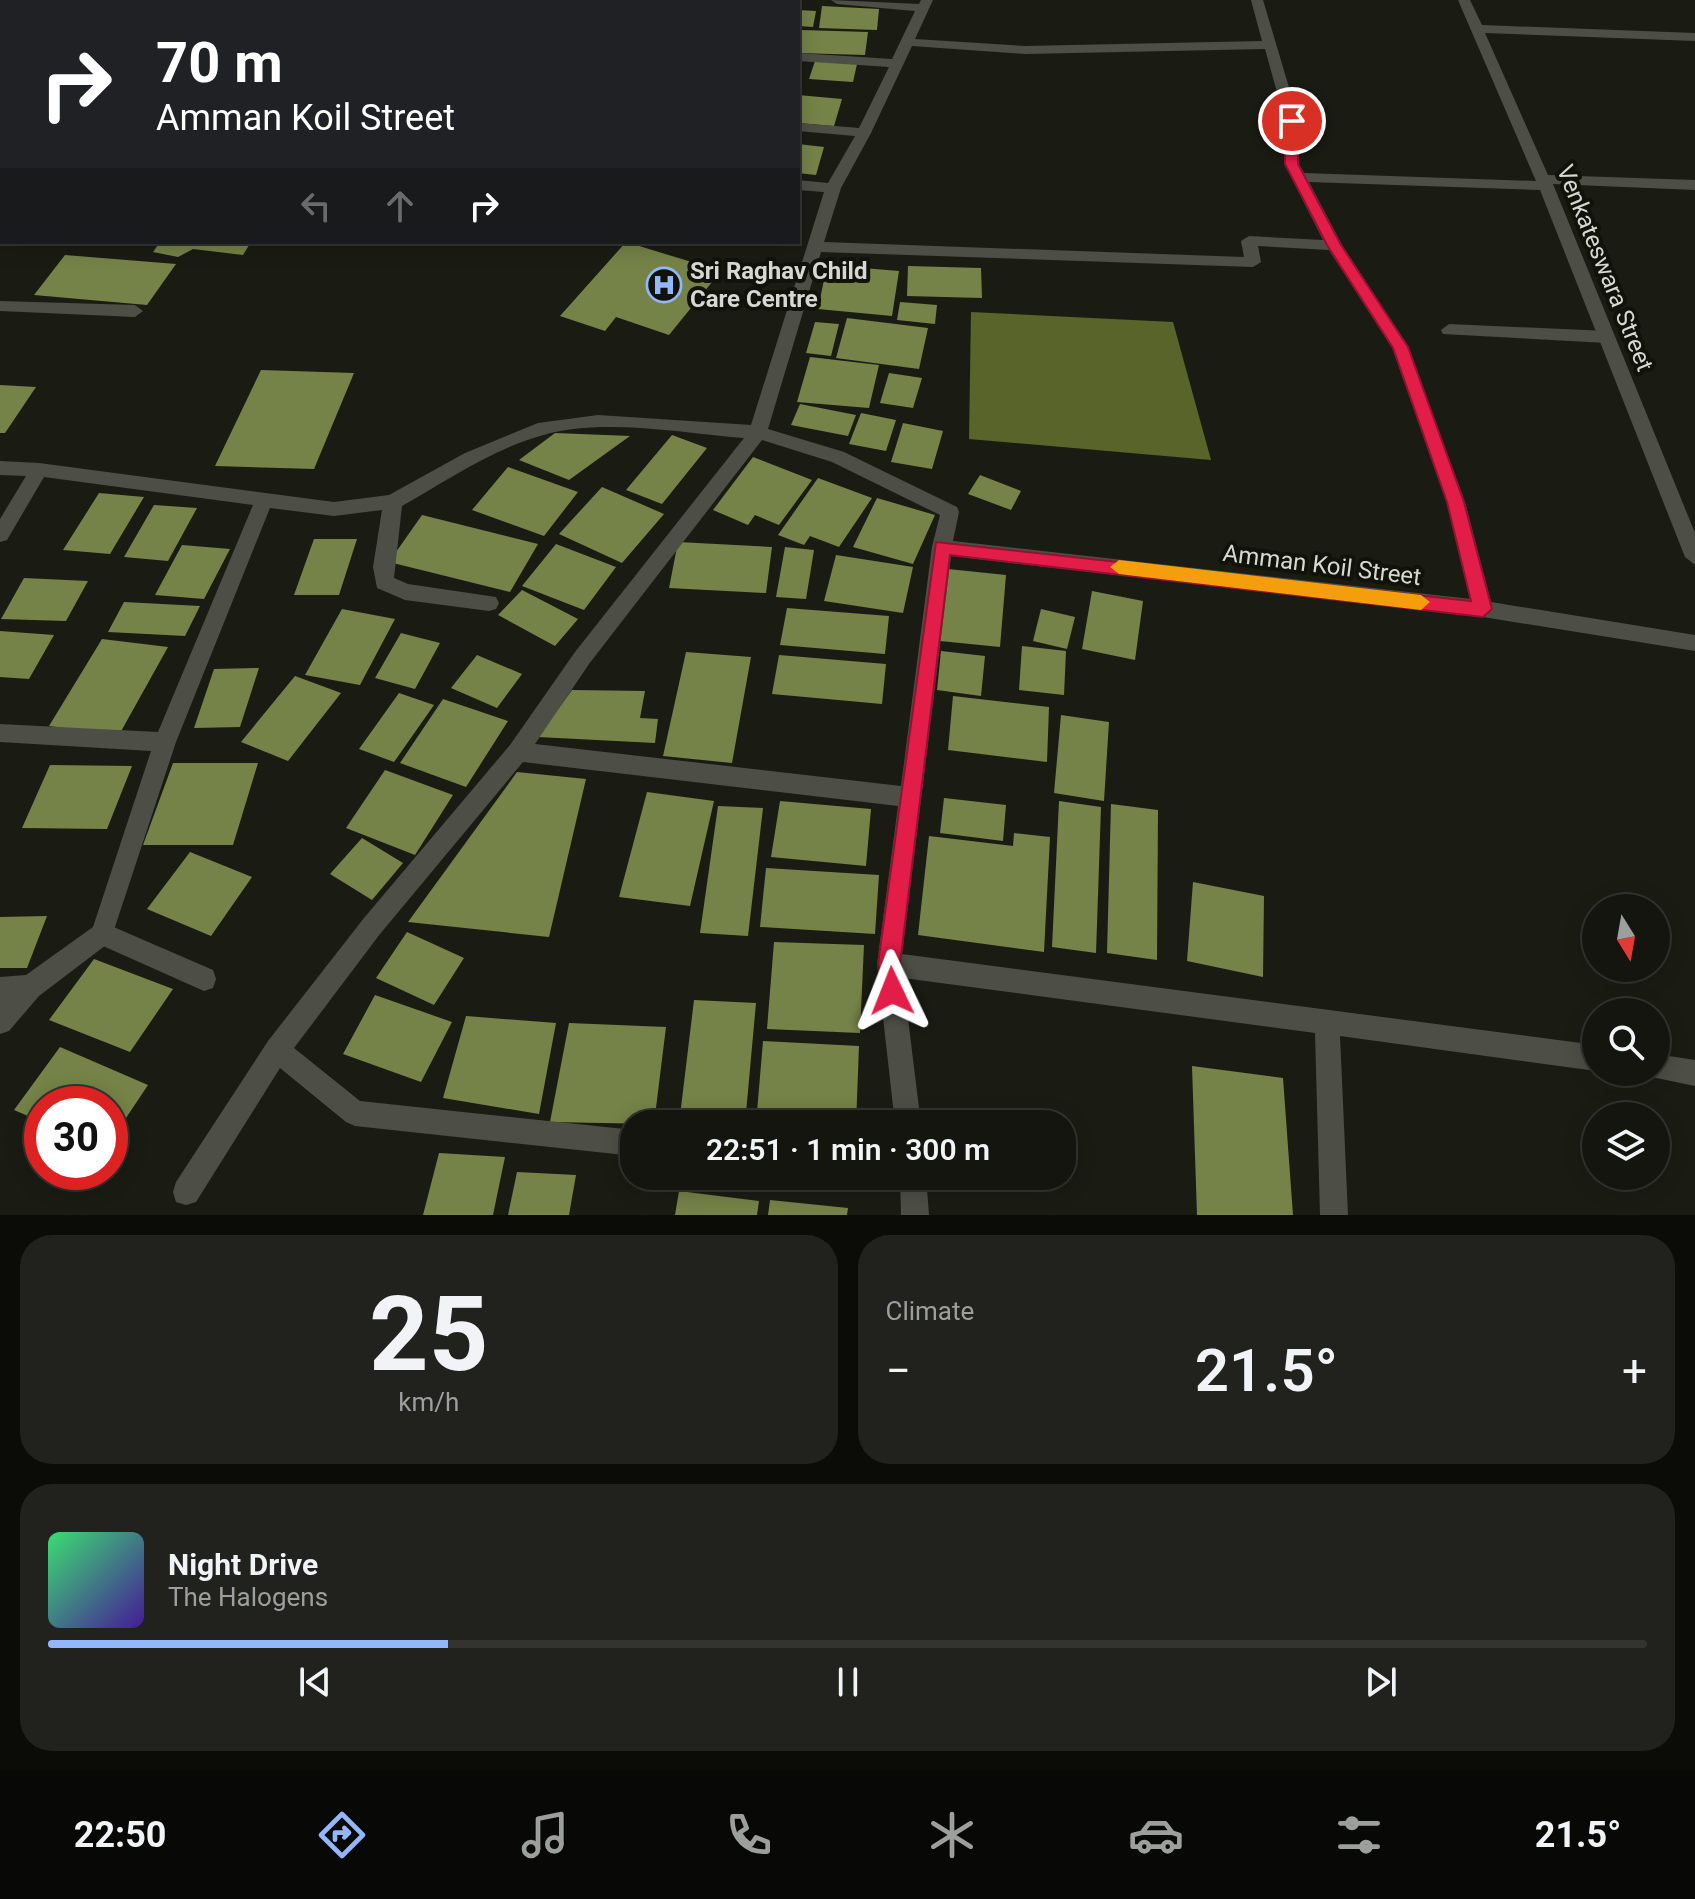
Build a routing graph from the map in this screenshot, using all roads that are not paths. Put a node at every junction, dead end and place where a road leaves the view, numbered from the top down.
1 (837, 0) edge
2 (1257, 0) edge
3 (1464, 0) edge
4 (924, 4) edge
5 (1476, 29) junction
6 (1695, 37) edge
7 (907, 42) junction
8 (1270, 45) junction
9 (800, 57) edge
10 (898, 63) junction
11 (800, 127) edge
12 (864, 133) junction
13 (1298, 177) junction
14 (1544, 182) junction
15 (800, 185) edge
16 (1695, 185) edge
17 (833, 188) junction
18 (1334, 245) junction
19 (814, 247) junction
20 (0, 306) edge
21 (135, 311) dead end
22 (1449, 330) dead end
23 (1607, 337) junction
24 (758, 432) junction
25 (0, 468) edge
26 (39, 470) junction
27 (265, 498) junction
28 (393, 502) junction
29 (0, 535) edge
30 (942, 547) junction
31 (1695, 557) edge
32 (489, 603) dead end
33 (1483, 609) junction
34 (1695, 643) edge
35 (0, 733) edge
36 (165, 742) junction
37 (518, 752) junction
38 (908, 797) junction
39 (102, 934) junction
40 (889, 964) junction
41 (204, 979) dead end
42 (30, 987) junction
43 (0, 989) edge
44 (1327, 1020) junction
45 (0, 1022) edge
46 (277, 1050) junction
47 (1582, 1056) edge
48 (1670, 1069) edge
49 (1695, 1073) edge
50 (906, 1110) edge
51 (620, 1141) edge
52 (914, 1190) edge
53 (186, 1192) dead end
54 (915, 1215) edge
55 (1334, 1215) edge

1 - 4 street
2 - 8 street
3 - 5 street, Venkateswara Street
4 - 7 street
5 - 6 street
5 - 14 street, Venkateswara Street
7 - 8 street
7 - 10 street
8 - 13 street
9 - 10 street
10 - 12 street
11 - 12 street
12 - 17 street
13 - 14 street
13 - 18 street
14 - 16 street
14 - 23 street, Venkateswara Street
15 - 17 street
17 - 19 street
18 - 19 street
18 - 33 street
19 - 24 street
20 - 21 street
22 - 23 street
23 - 31 street, Venkateswara Street
24 - 28 street
24 - 30 street
24 - 37 street
25 - 26 street
26 - 27 street
26 - 29 street
27 - 28 street
27 - 36 street
28 - 32 street
30 - 33 street, Amman Koil Street
30 - 38 street
33 - 34 street, Amman Koil Street
35 - 36 street
36 - 39 street
37 - 38 street
37 - 46 street
38 - 40 street
39 - 41 street
39 - 42 street
40 - 44 street
40 - 50 street
42 - 43 street
42 - 45 street
44 - 47 street
44 - 55 street
46 - 51 street
46 - 53 street
48 - 49 street
52 - 54 street

